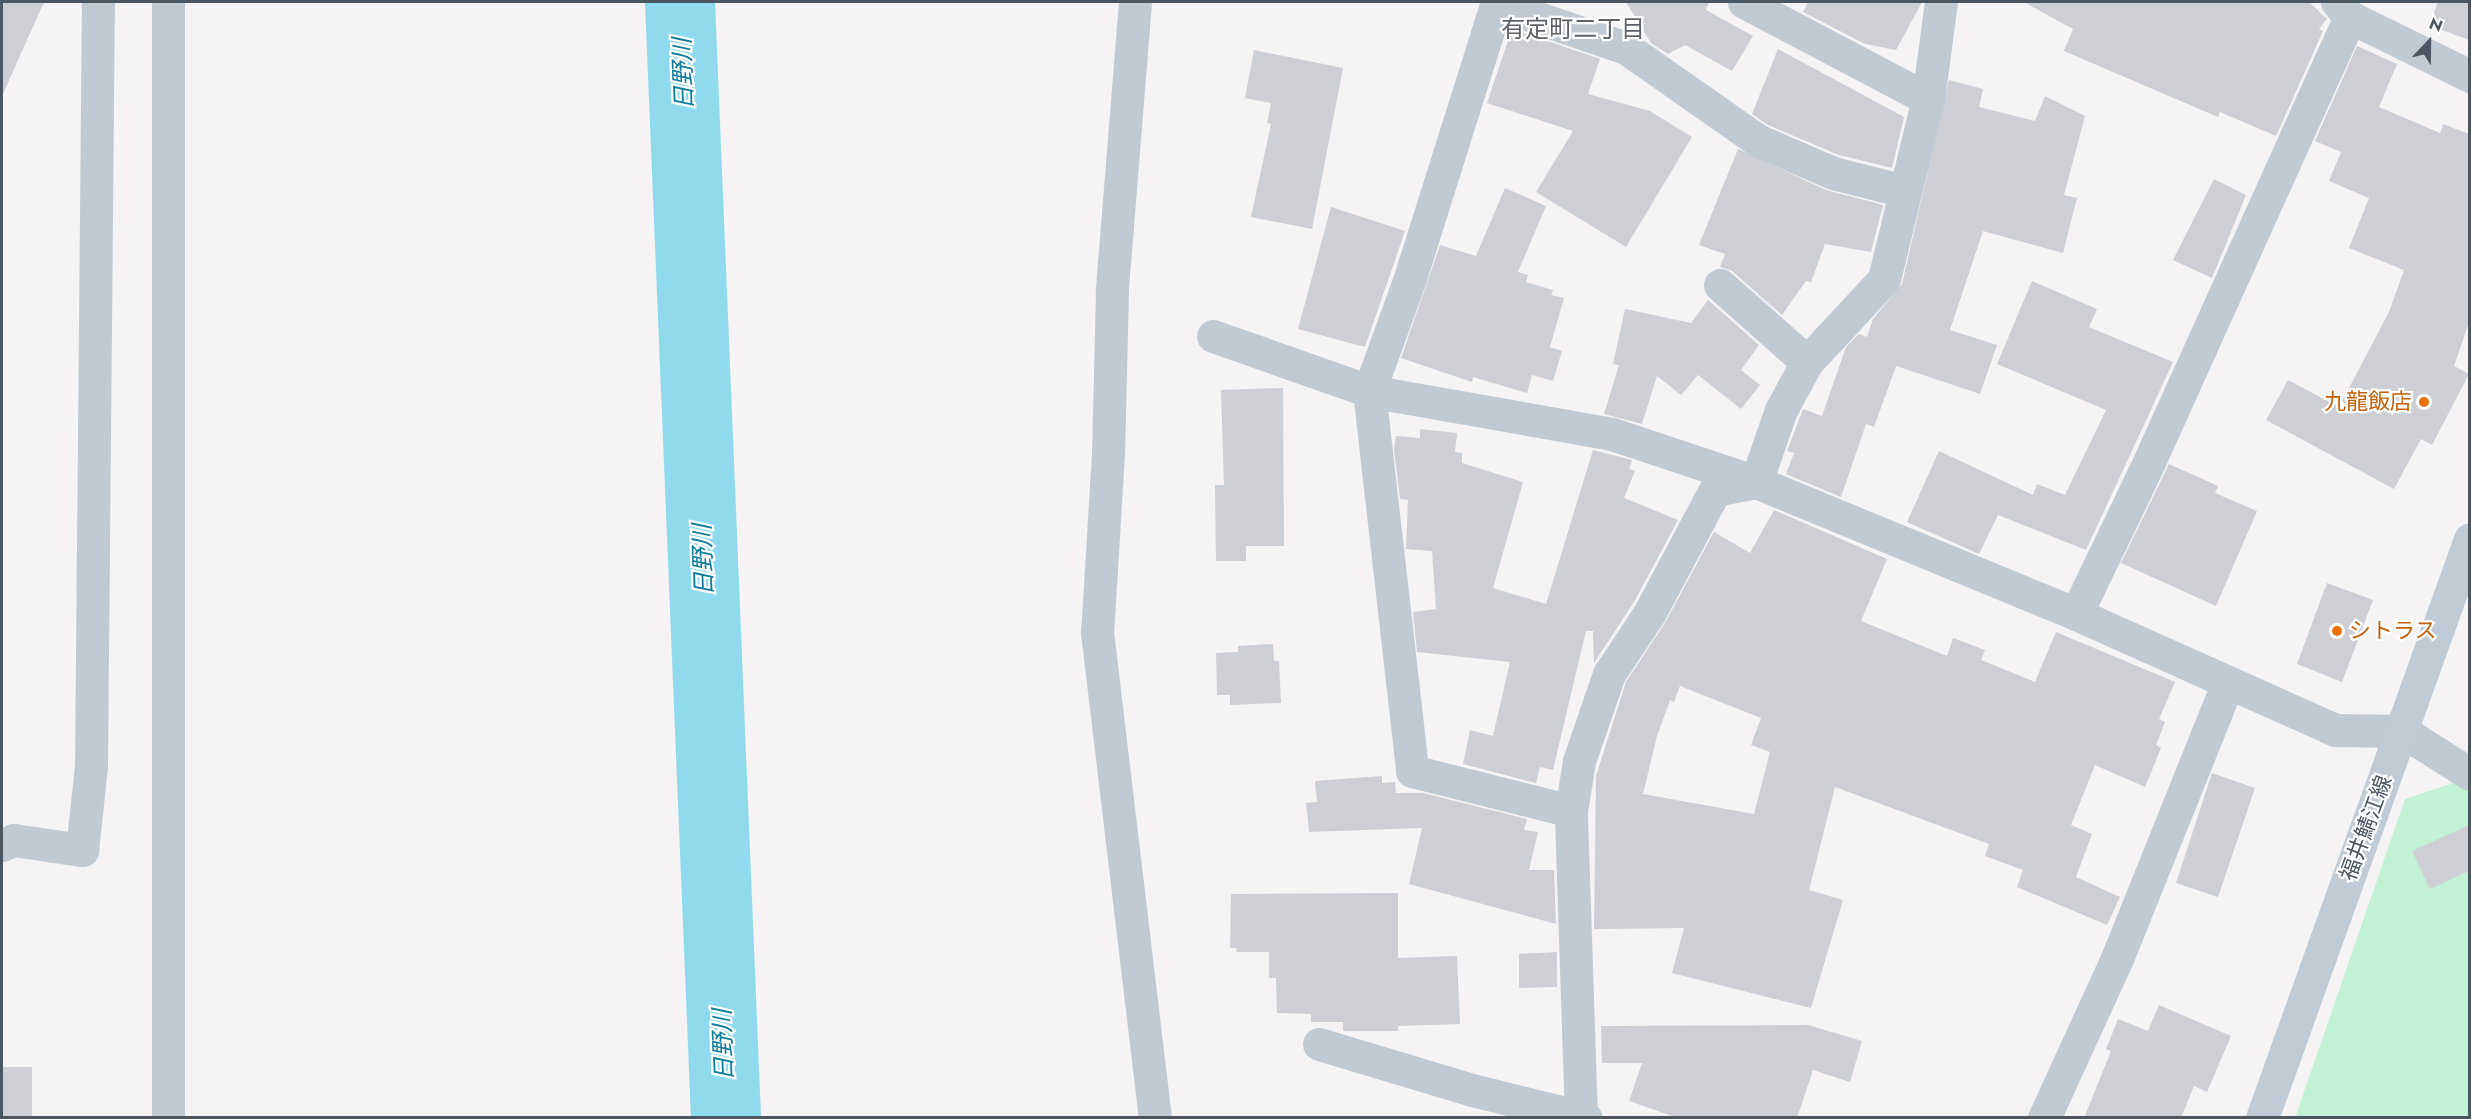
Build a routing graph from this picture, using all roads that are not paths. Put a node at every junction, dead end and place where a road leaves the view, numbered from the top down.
1 (98, 2) edge
2 (168, 2) edge
3 (1135, 2) edge
4 (1744, 2) edge
5 (1941, 2) edge
6 (1497, 3) edge
7 (2344, 9) edge
8 (2469, 76) edge
9 (1928, 99) junction
10 (1905, 191) junction
11 (1720, 285) dead end
12 (1213, 336) dead end
13 (1807, 362) junction
14 (1369, 391) junction
15 (1756, 482) junction
16 (2469, 539) edge
17 (2076, 614) junction
18 (2228, 683) junction
19 (2402, 731) junction
20 (2469, 774) edge
21 (1571, 811) junction
22 (2, 845) edge
23 (1319, 1044) dead end
24 (1583, 1117) edge
25 (168, 1118) edge
26 (1155, 1118) edge
27 (2044, 1118) edge
28 (2262, 1118) edge

1 - 22 street
2 - 25 street
3 - 26 street
4 - 9 street
5 - 9 street
6 - 10 street
6 - 14 street
7 - 8 street
7 - 17 street
9 - 10 street
10 - 13 street
11 - 13 street
12 - 14 street
13 - 15 street
14 - 15 street
14 - 21 street
15 - 17 street
15 - 21 street
16 - 19 main road, 福井鯖江線
17 - 18 street
18 - 19 street
18 - 27 street
19 - 20 street
19 - 28 main road, 福井鯖江線
21 - 24 street
23 - 24 street

